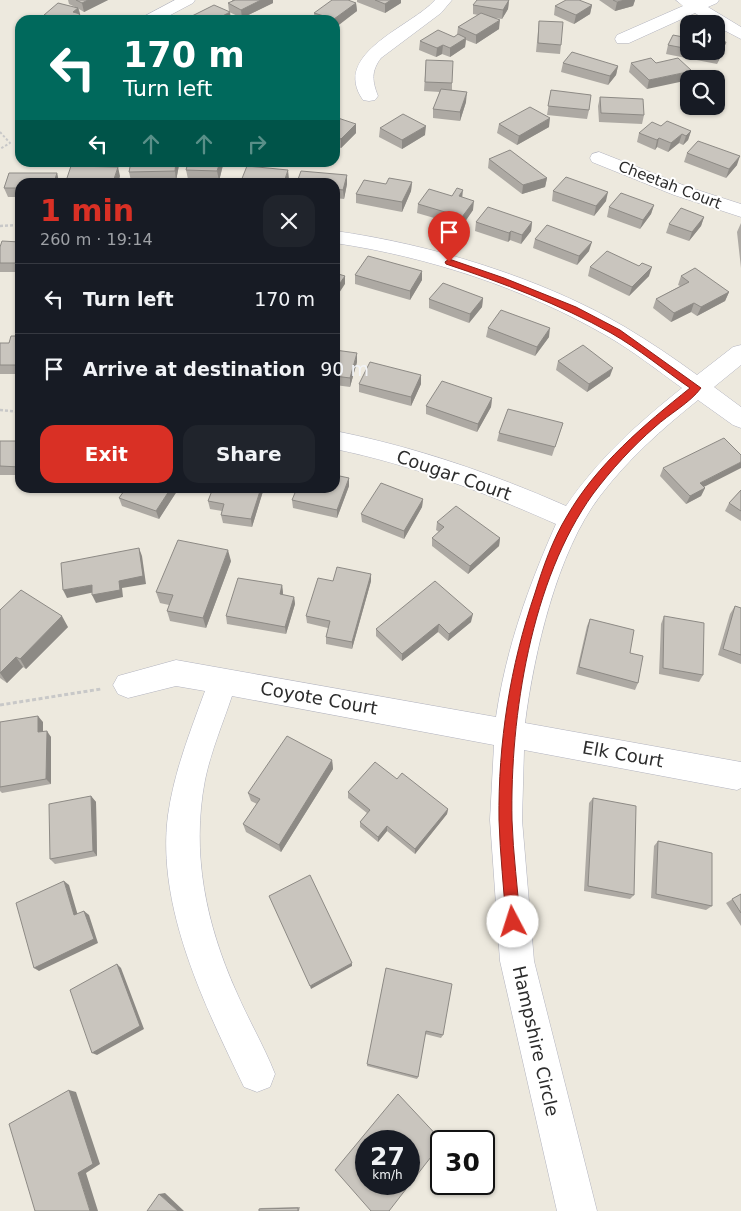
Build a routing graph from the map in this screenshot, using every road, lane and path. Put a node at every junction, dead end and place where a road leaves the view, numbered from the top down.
1 (187, 0) edge
2 (444, 0) edge
3 (712, 0) edge
4 (690, 3) edge
5 (158, 15) edge
6 (741, 34) edge
7 (623, 39) dead end
8 (369, 96) dead end
9 (0, 132) edge
10 (0, 149) edge
11 (599, 158) dead end
12 (741, 210) edge
13 (15, 225) edge
14 (0, 226) edge
15 (340, 238) edge
16 (741, 353) edge
17 (696, 388) junction
18 (0, 410) edge
19 (15, 412) edge
20 (741, 419) edge
21 (340, 441) edge
22 (571, 518) junction
23 (224, 681) junction
24 (128, 685) joint
25 (0, 705) edge
26 (509, 734) junction
27 (737, 775) dead end
28 (258, 1074) dead end
29 (577, 1211) edge

1 - 5 street
2 - 8 street
3 - 4 street
4 - 6 street
4 - 7 street
9 - 10 path
11 - 12 street, Cheetah Court
13 - 14 path
15 - 17 street
16 - 17 street, Hampshire Circle
17 - 20 street
17 - 22 street, Hampshire Circle
18 - 19 path
21 - 22 street, Cougar Court
22 - 26 street, Hampshire Circle
23 - 24 street, Coyote Court
23 - 26 street, Coyote Court
23 - 28 street
24 - 25 path
26 - 27 street, Elk Court
26 - 29 street, Hampshire Circle

